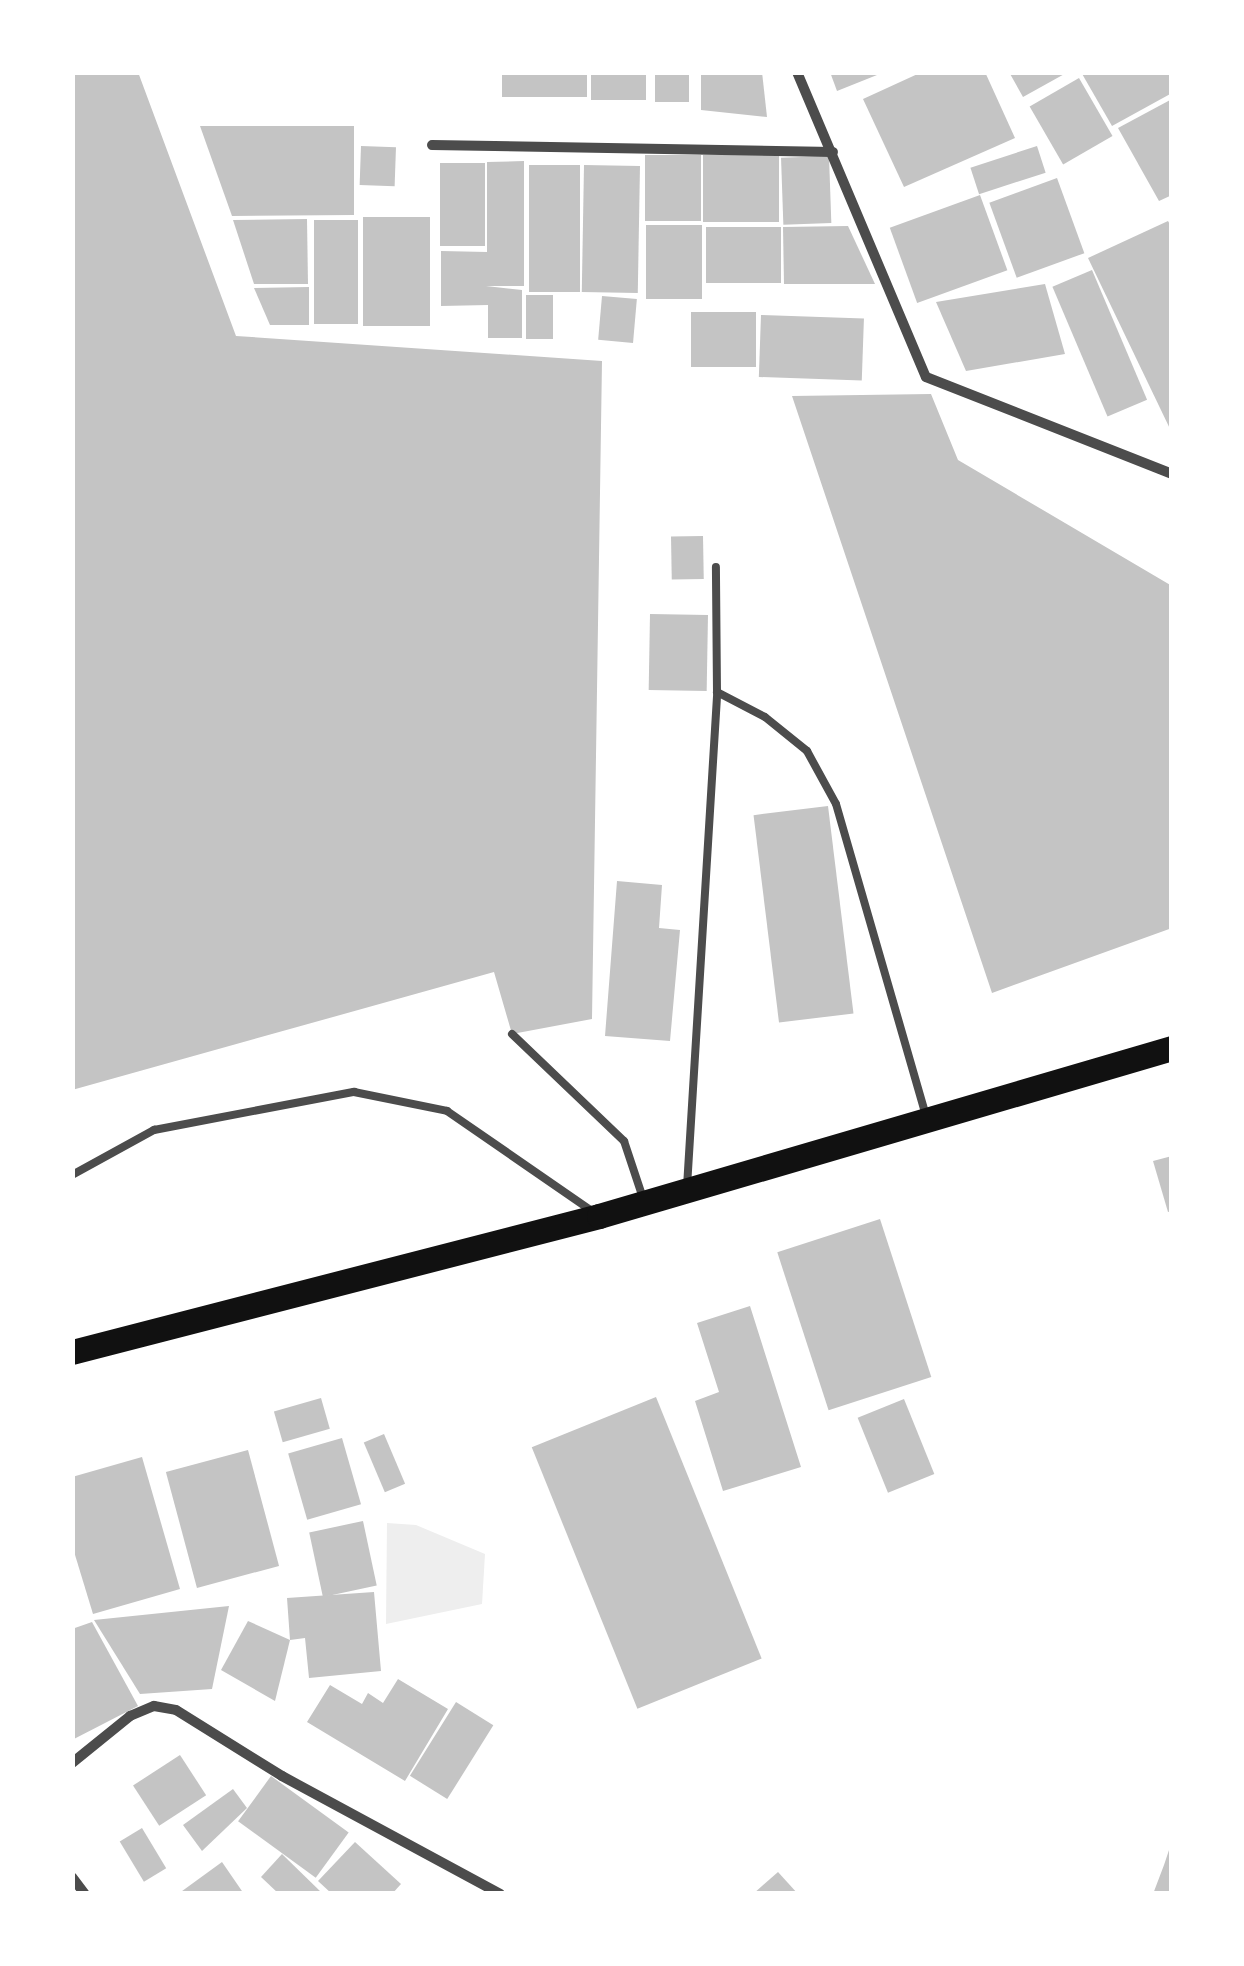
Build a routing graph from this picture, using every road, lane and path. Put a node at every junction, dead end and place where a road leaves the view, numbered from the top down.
1 (797, 72) edge
2 (432, 145) dead end
3 (833, 152) junction
4 (1172, 474) edge
5 (716, 567) dead end
6 (717, 692) junction
7 (512, 1034) dead end
8 (1172, 1048) edge
9 (927, 1119) junction
10 (72, 1176) edge
11 (687, 1190) junction
12 (644, 1203) junction
13 (599, 1216) junction
14 (72, 1352) edge
15 (72, 1763) edge
16 (72, 1877) edge
17 (85, 1894) edge
18 (500, 1894) edge

1 - 3 street
2 - 3 street
3 - 4 street
5 - 6 lane
6 - 9 lane
6 - 11 lane
7 - 12 lane
8 - 9 main road
9 - 11 main road
10 - 13 lane
11 - 12 main road
12 - 13 main road
13 - 14 main road
15 - 18 street
16 - 17 street

